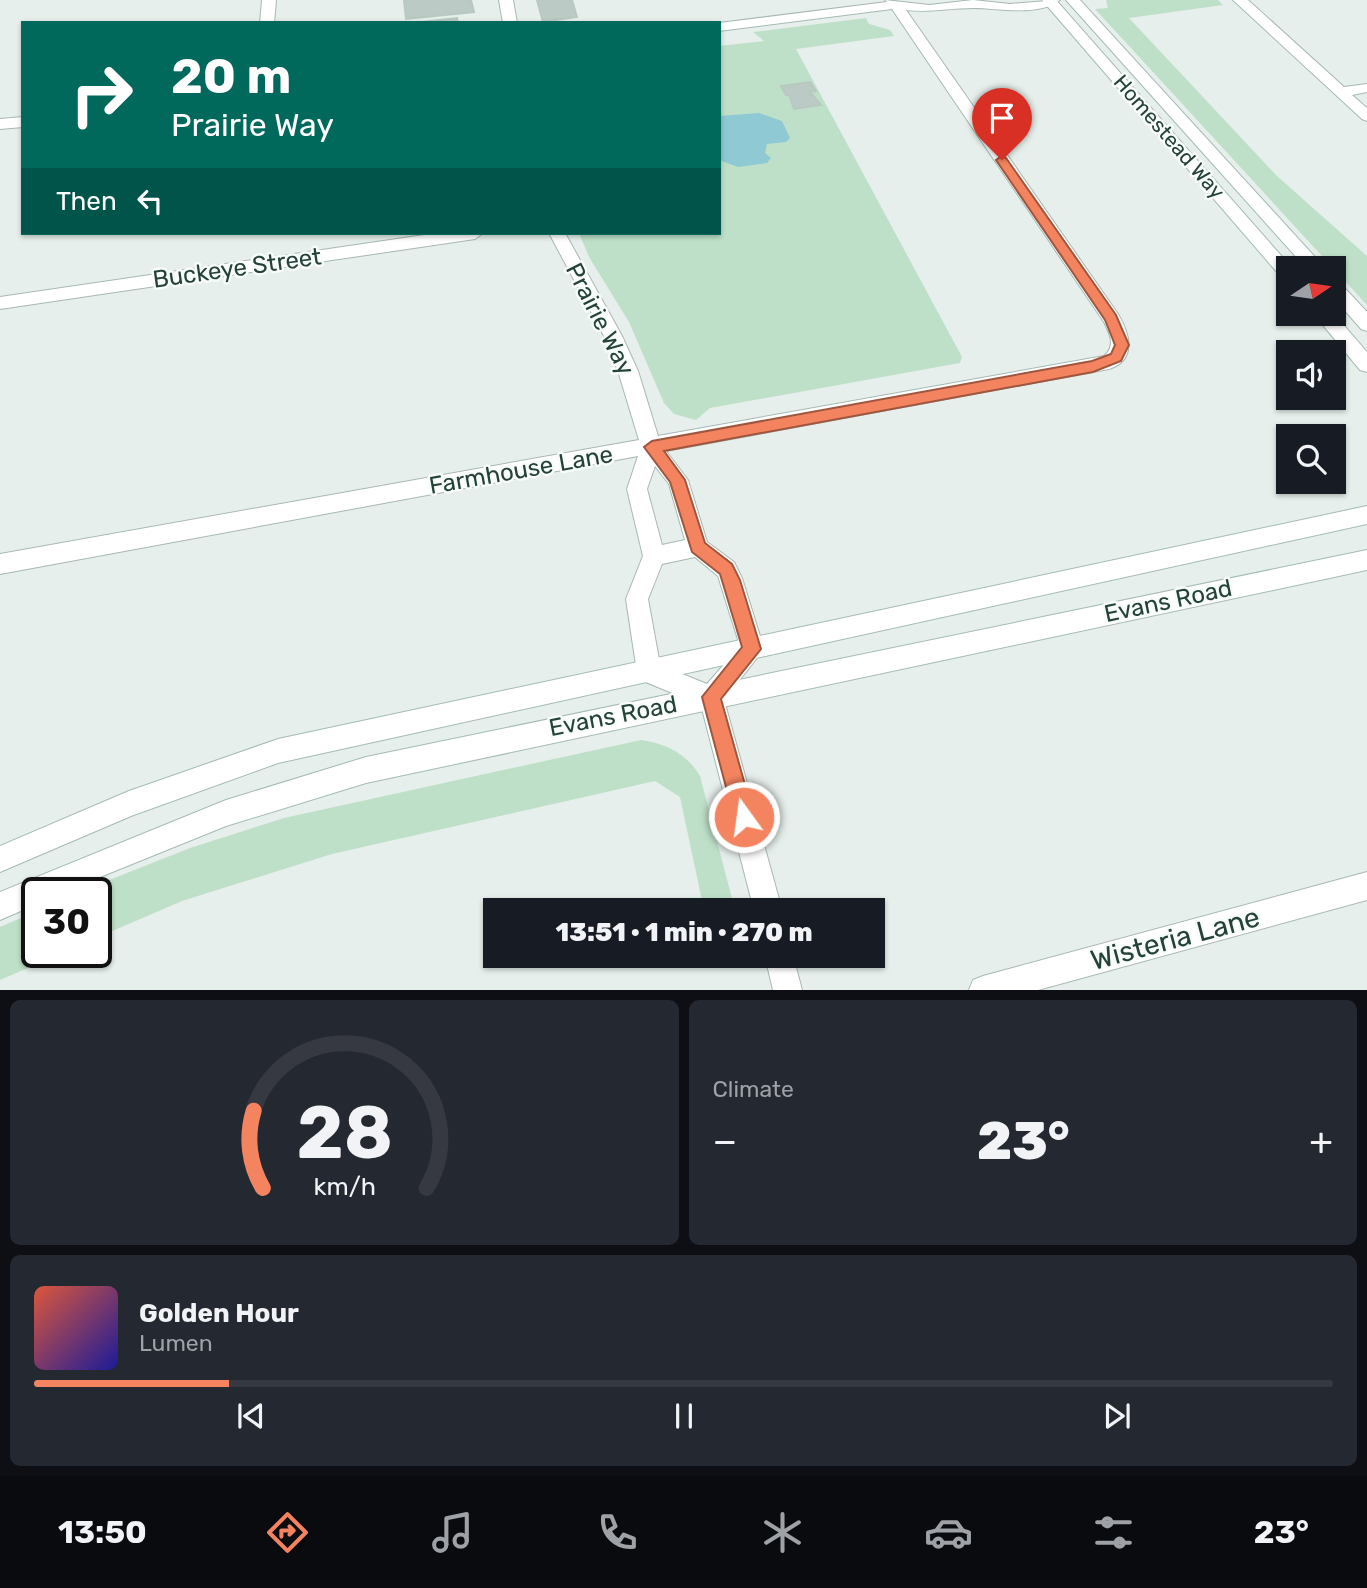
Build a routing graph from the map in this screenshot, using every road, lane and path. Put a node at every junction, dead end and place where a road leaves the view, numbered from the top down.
1 (269, 0) edge
2 (506, 0) edge
3 (1073, 0) edge
4 (1240, 0) edge
5 (1051, 1) edge
6 (898, 2) edge
7 (977, 2) edge
8 (267, 21) edge
9 (510, 21) edge
10 (721, 27) edge
11 (1367, 88) edge
12 (1340, 92) junction
13 (1367, 116) edge
14 (21, 122) edge
15 (0, 124) edge
16 (461, 235) edge
17 (558, 235) edge
18 (1305, 256) edge
19 (1276, 260) edge
20 (1346, 300) edge
21 (0, 303) edge
22 (1367, 324) edge
23 (1333, 326) edge
24 (1367, 365) edge
25 (652, 447) junction
26 (1367, 515) edge
27 (698, 547) junction
28 (654, 556) junction
29 (1367, 560) edge
30 (0, 564) edge
31 (752, 649) junction
32 (649, 673) junction
33 (711, 697) junction
34 (0, 859) edge
35 (1367, 886) edge
36 (765, 898) edge
37 (0, 906) edge
38 (782, 968) edge
39 (788, 989) edge
40 (984, 989) edge

1 - 8 street
2 - 9 street
3 - 18 street, Homestead Way
4 - 12 street
5 - 7 street
5 - 19 street, Homestead Way
6 - 7 street
6 - 10 street
6 - 25 street, Farmhouse Lane
11 - 12 street
12 - 13 street
14 - 15 street
16 - 21 street, Buckeye Street
17 - 25 street, Prairie Way
20 - 22 street
23 - 24 street
25 - 27 street, Prairie Way
25 - 28 street
25 - 30 street, Farmhouse Lane
26 - 31 street, Evans Road
27 - 28 street
27 - 31 street
28 - 32 street
29 - 33 street, Evans Road
31 - 32 street, Evans Road
31 - 33 street
32 - 33 street
32 - 34 street, Evans Road
33 - 36 street
33 - 37 street, Evans Road
35 - 40 street, Wisteria Lane
38 - 39 street

